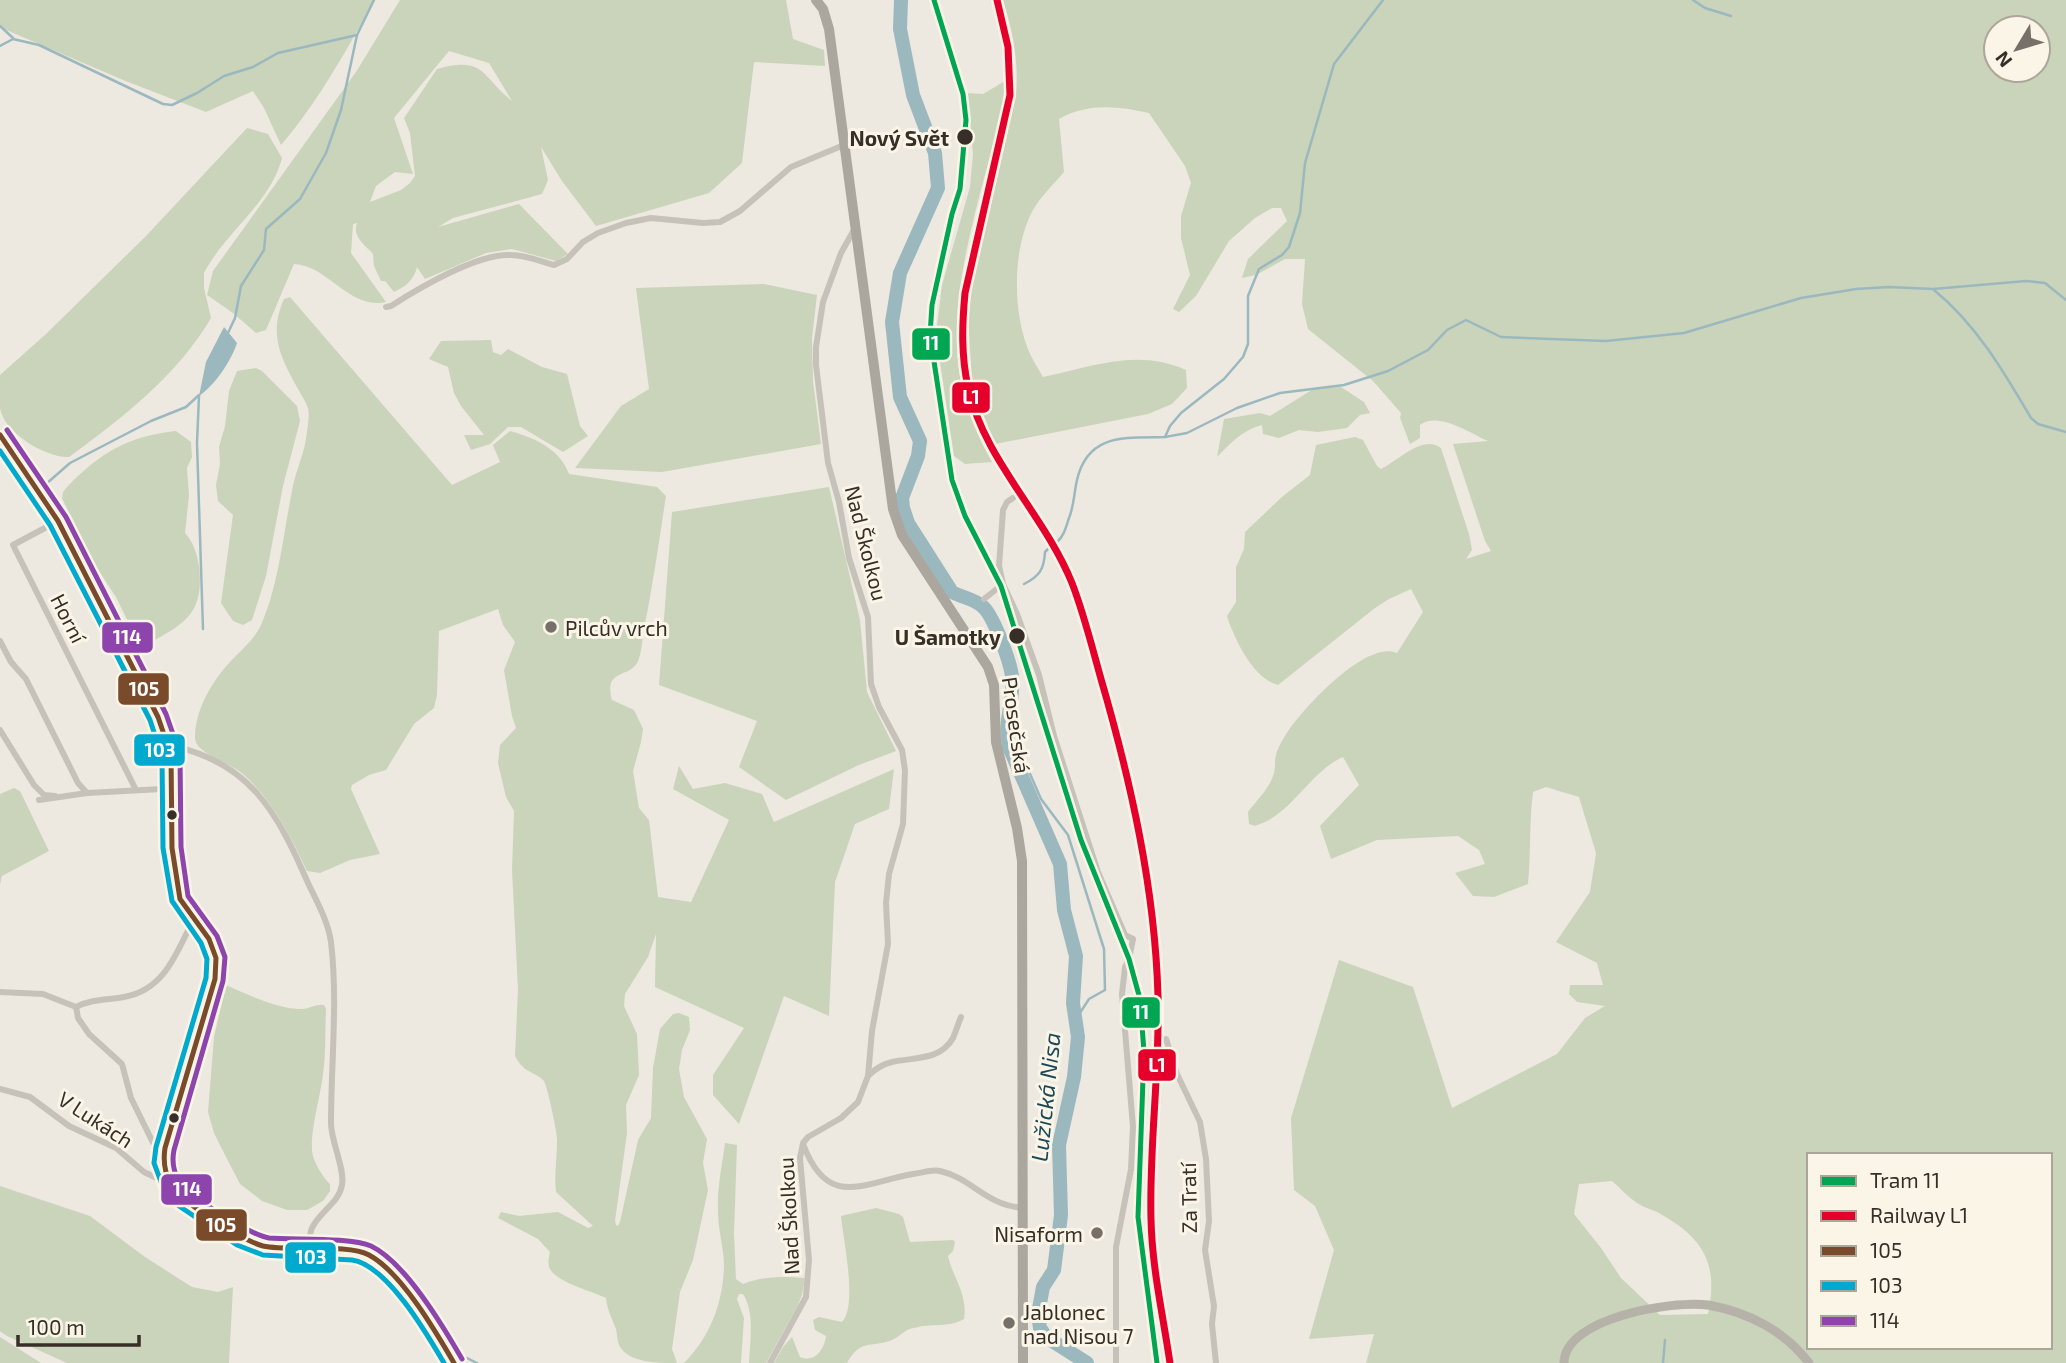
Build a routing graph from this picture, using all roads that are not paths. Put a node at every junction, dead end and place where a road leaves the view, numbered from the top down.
1 (816, 0) edge
2 (844, 145) junction
3 (856, 227) junction
4 (386, 307) dead end
5 (0, 435) edge
6 (1013, 498) dead end
7 (58, 521) junction
8 (1003, 584) junction
9 (984, 599) dead end
10 (0, 641) edge
11 (0, 730) edge
12 (168, 745) junction
13 (173, 786) junction
14 (136, 790) junction
15 (87, 793) junction
16 (57, 796) junction
17 (39, 800) dead end
18 (194, 918) junction
19 (0, 992) edge
20 (76, 1007) junction
21 (961, 1017) dead end
22 (1166, 1039) dead end
23 (868, 1076) junction
24 (0, 1088) edge
25 (803, 1143) junction
26 (163, 1163) junction
27 (171, 1185) junction
28 (1022, 1208) junction
29 (310, 1249) junction
30 (454, 1363) edge
31 (770, 1363) edge
32 (1023, 1363) edge
33 (1116, 1363) edge
34 (1216, 1363) edge
35 (1563, 1363) edge
36 (1809, 1363) edge

1 - 2 main road, Prosečská
2 - 3 main road, Prosečská
2 - 4 street
3 - 23 street, Nad Školkou
3 - 28 main road, Prosečská
5 - 7 street, Horní
6 - 8 street
7 - 12 street, Horní
7 - 14 street, Horní
8 - 9 street
8 - 33 street
10 - 15 street
11 - 16 street
12 - 13 street, Horní
12 - 29 street
13 - 14 street
13 - 18 street, Horní
14 - 15 street
15 - 16 street
16 - 17 street
18 - 20 street
18 - 26 street, Horní
19 - 20 street
20 - 26 street, V Lukách
21 - 23 street
22 - 34 street, Za Tratí
23 - 25 street, Nad Školkou
24 - 27 street, V Lukách
25 - 28 street, Nad Školkou
25 - 31 street, Nad Školkou
26 - 27 street
27 - 29 street
28 - 32 main road, Prosečská
29 - 30 street
35 - 36 street

